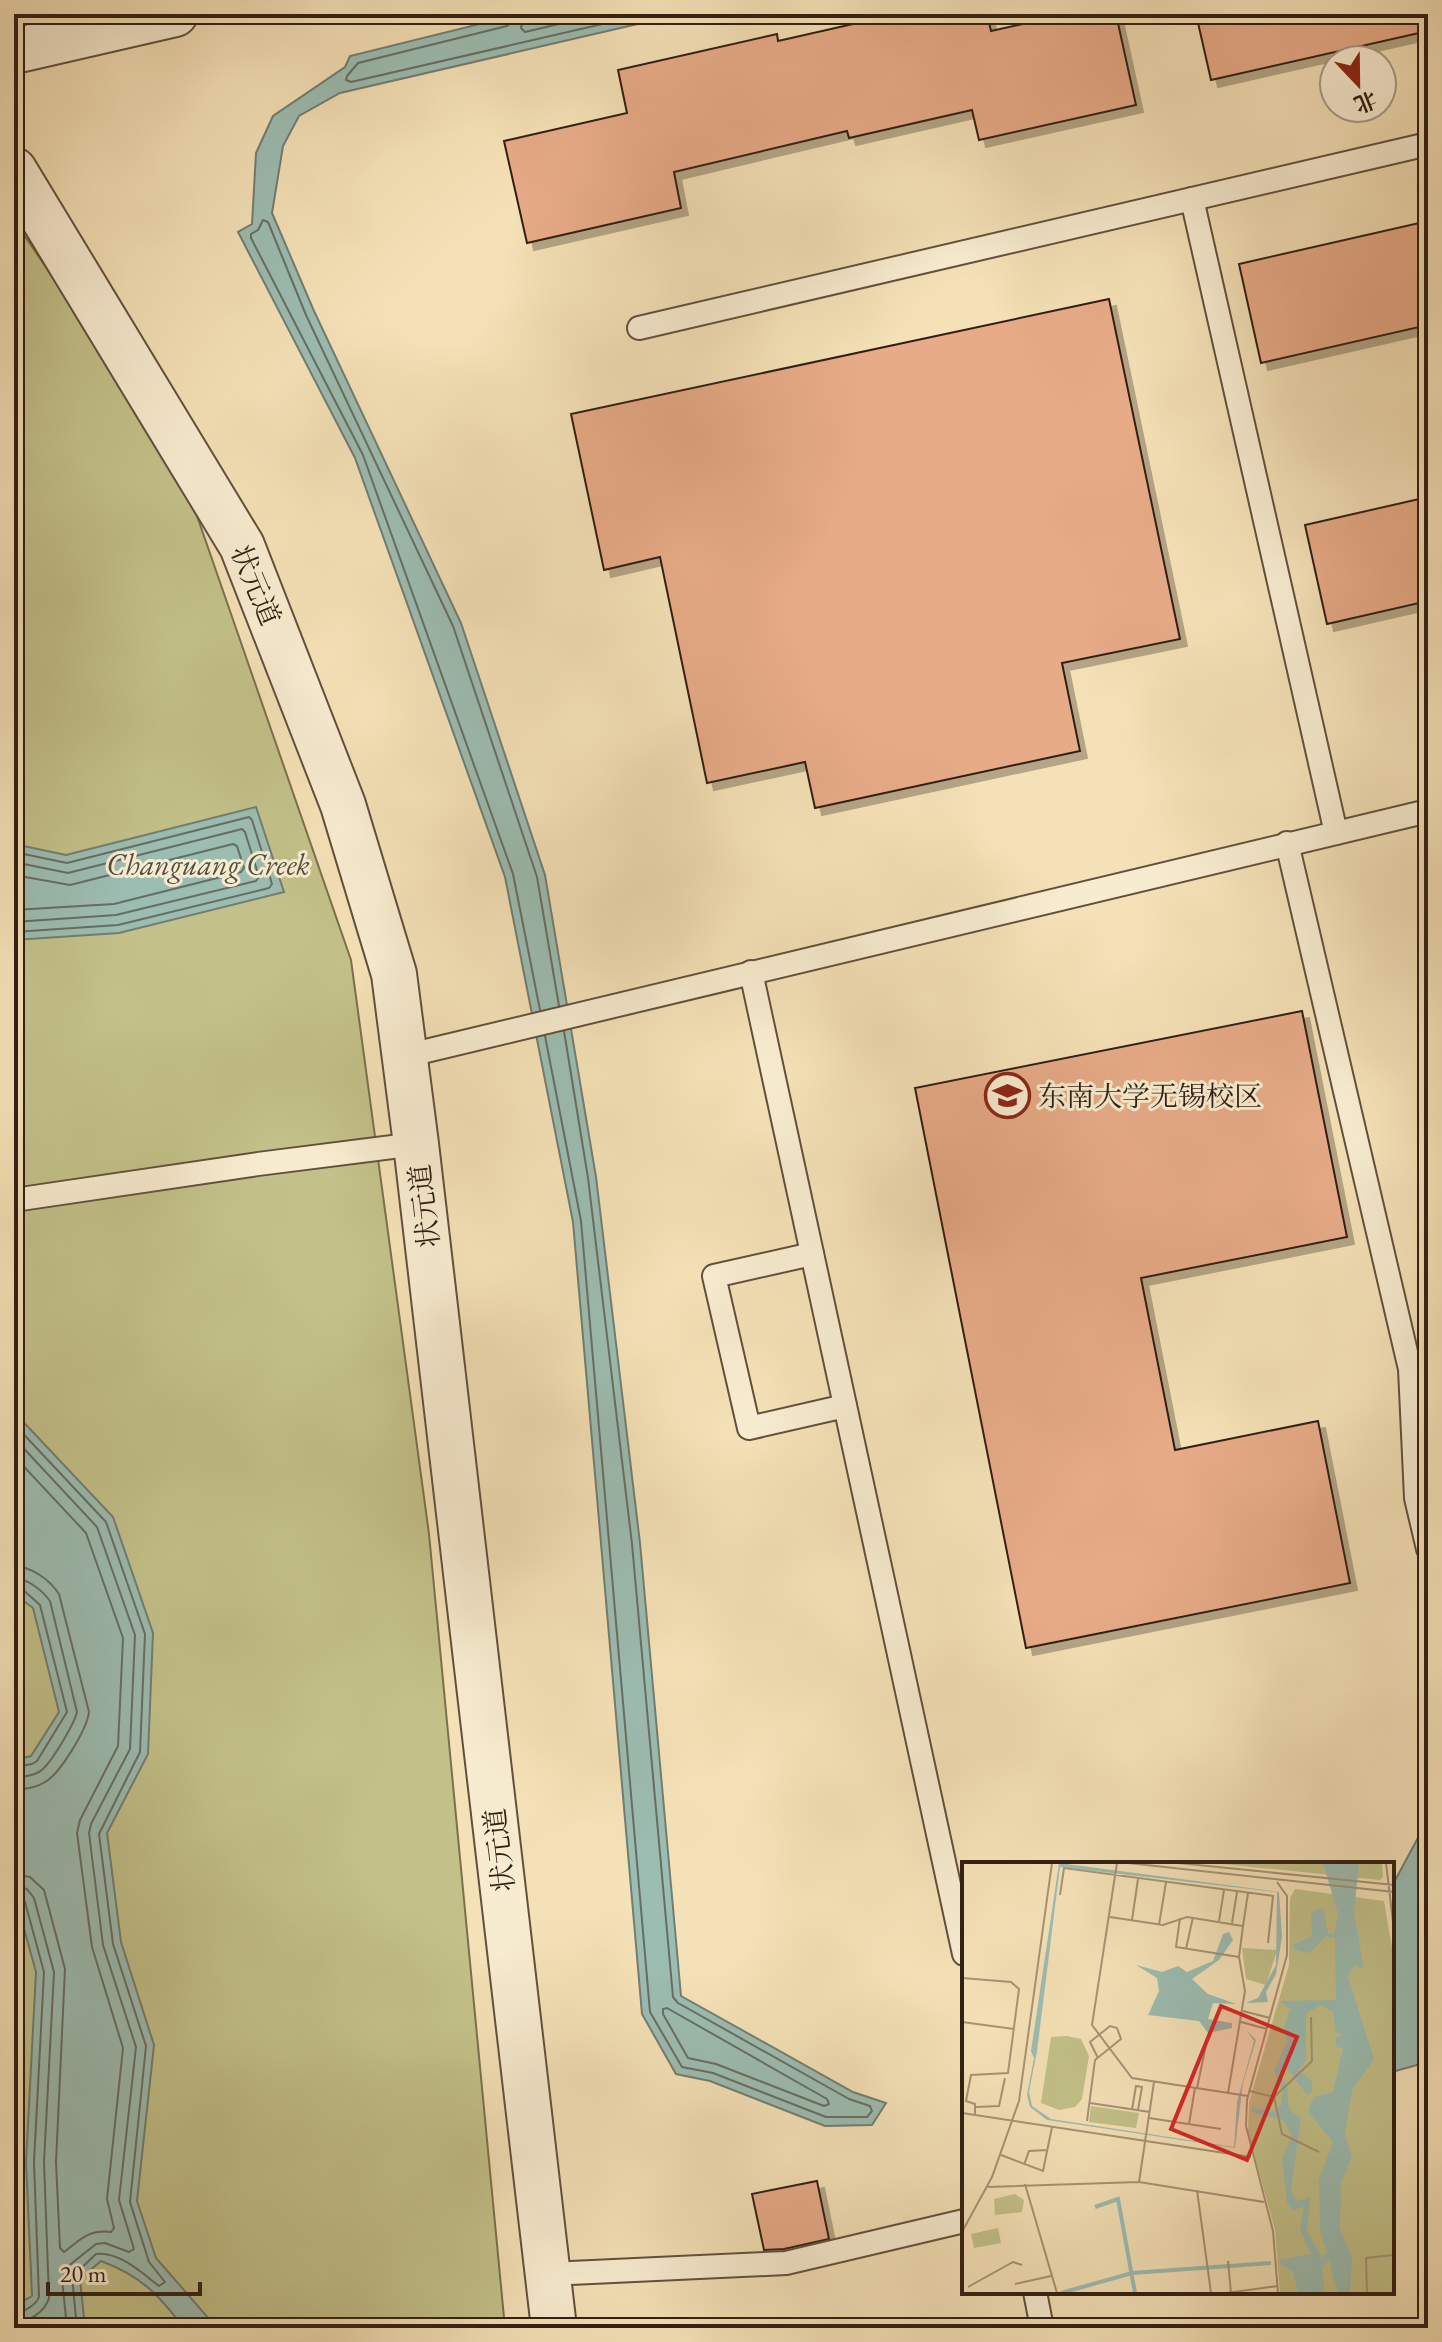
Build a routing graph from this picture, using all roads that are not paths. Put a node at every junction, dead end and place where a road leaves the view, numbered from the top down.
1 (175, 14) edge
2 (14, 51) edge
3 (1428, 144) edge
4 (14, 170) edge
5 (1192, 199) junction
6 (639, 328) dead end
7 (1428, 811) edge
8 (1336, 833) junction
9 (1287, 843) junction
10 (751, 972) junction
11 (405, 1056) junction
12 (416, 1144) junction
13 (14, 1200) edge
14 (812, 1254) junction
15 (845, 1406) junction
16 (1428, 1549) edge
17 (962, 1945) edge
18 (962, 2221) edge
19 (549, 2274) junction
20 (1035, 2294) edge
21 (554, 2328) edge
22 (1042, 2328) edge

1 - 2 street
3 - 5 lane
4 - 11 street, 状元道
5 - 6 lane
5 - 8 lane
7 - 8 lane
8 - 9 lane
9 - 10 lane
9 - 16 lane
10 - 11 lane
10 - 14 lane
11 - 12 street, 状元道
12 - 13 lane
12 - 19 street, 状元道
14 - 15 lane
14 - 15 lane
15 - 17 lane
18 - 19 lane
19 - 21 street, 状元道
20 - 22 lane

